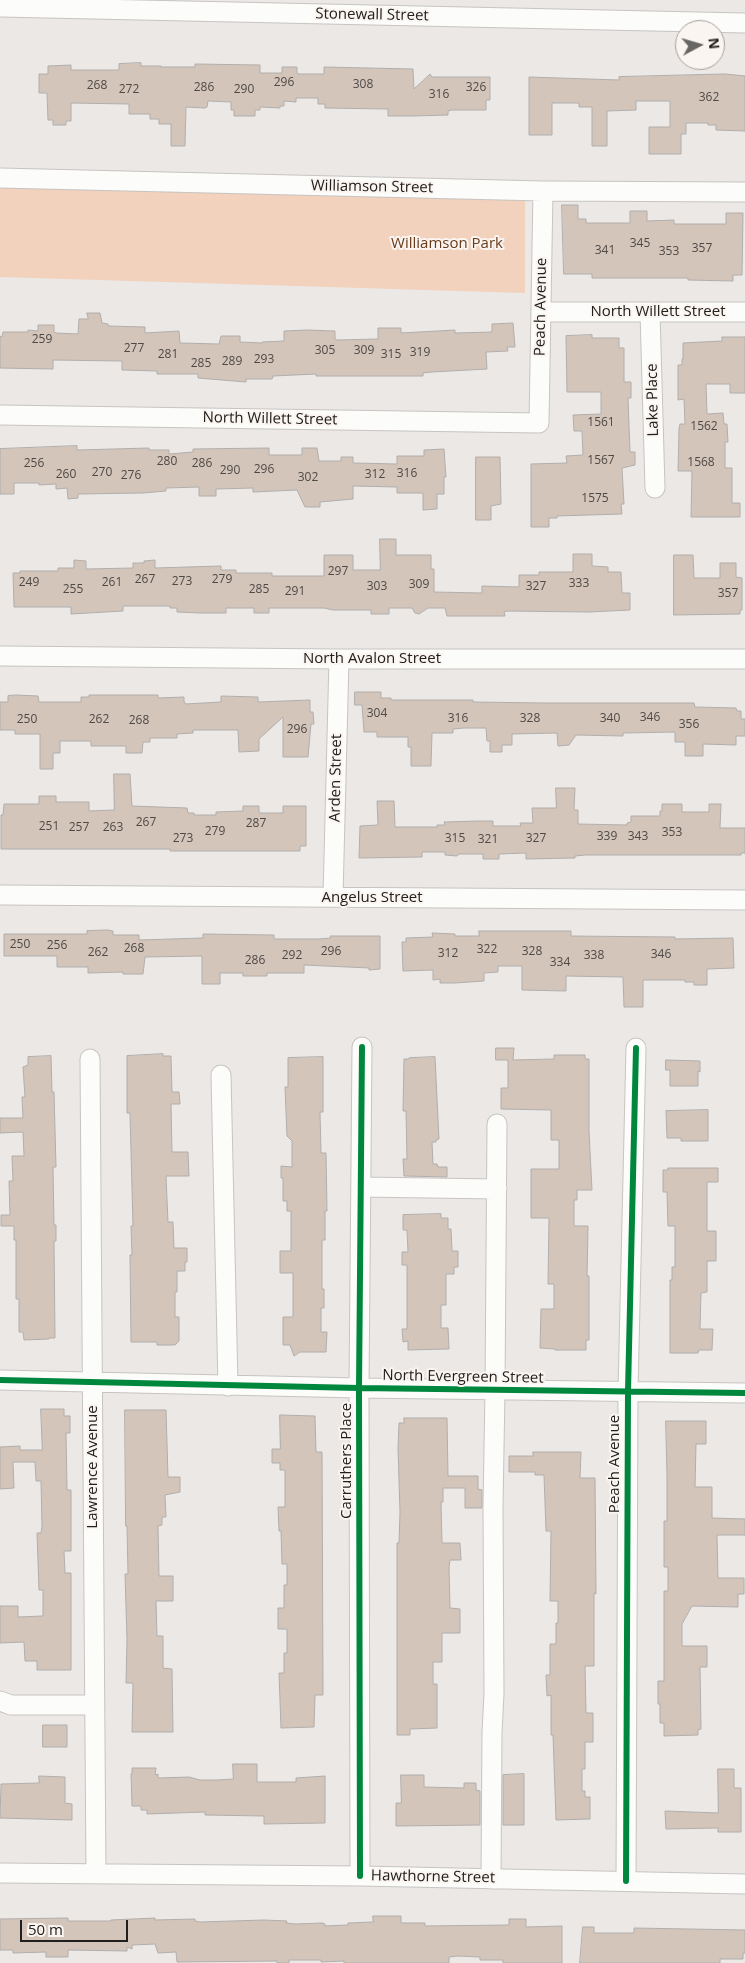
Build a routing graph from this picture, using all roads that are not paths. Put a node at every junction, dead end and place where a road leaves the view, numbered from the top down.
1 (0, 7) edge
2 (745, 23) edge
3 (0, 178) edge
4 (543, 191) junction
5 (745, 192) edge
6 (541, 312) junction
7 (650, 312) junction
8 (745, 312) edge
9 (0, 414) edge
10 (539, 423) joint
11 (655, 488) dead end
12 (0, 656) edge
13 (339, 659) junction
14 (745, 659) edge
15 (0, 895) edge
16 (333, 897) junction
17 (745, 900) edge
18 (362, 1047) dead end
19 (636, 1048) dead end
20 (90, 1059) dead end
21 (221, 1075) dead end
22 (497, 1124) dead end
23 (361, 1187) junction
24 (497, 1189) junction
25 (0, 1380) edge
26 (93, 1383) junction
27 (228, 1386) junction
28 (359, 1388) junction
29 (495, 1390) junction
30 (628, 1391) junction
31 (745, 1393) edge
32 (0, 1701) edge
33 (94, 1705) junction
34 (0, 1873) edge
35 (96, 1874) junction
36 (360, 1876) junction
37 (491, 1879) junction
38 (626, 1882) junction
39 (745, 1884) edge

1 - 2 street, Stonewall Street
3 - 4 street, Williamson Street
4 - 5 street, Williamson Street
4 - 6 street, Peach Avenue
6 - 7 street, North Willett Street
6 - 10 street, Peach Avenue
7 - 8 street, North Willett Street
7 - 11 street, Lake Place
9 - 10 street, North Willett Street
12 - 13 street, North Avalon Street
13 - 14 street, North Avalon Street
13 - 16 street, Arden Street
15 - 16 street, Angelus Street
16 - 17 street, Angelus Street
18 - 23 street, Carruthers Place
19 - 30 street, Peach Avenue
20 - 26 street, Lawrence Avenue
21 - 27 street
22 - 24 street
23 - 24 street
23 - 28 street, Carruthers Place
24 - 29 street
25 - 26 street, North Evergreen Street
26 - 27 street, North Evergreen Street
26 - 33 street, Lawrence Avenue
27 - 28 street, North Evergreen Street
28 - 29 street, North Evergreen Street
28 - 36 street, Carruthers Place
29 - 30 street, North Evergreen Street
29 - 37 street
30 - 31 street, North Evergreen Street
30 - 38 street, Peach Avenue
32 - 33 street
33 - 35 street, Lawrence Avenue
34 - 35 street, Hawthorne Street
35 - 36 street, Hawthorne Street
36 - 37 street, Hawthorne Street
37 - 38 street, Hawthorne Street
38 - 39 street, Hawthorne Street

